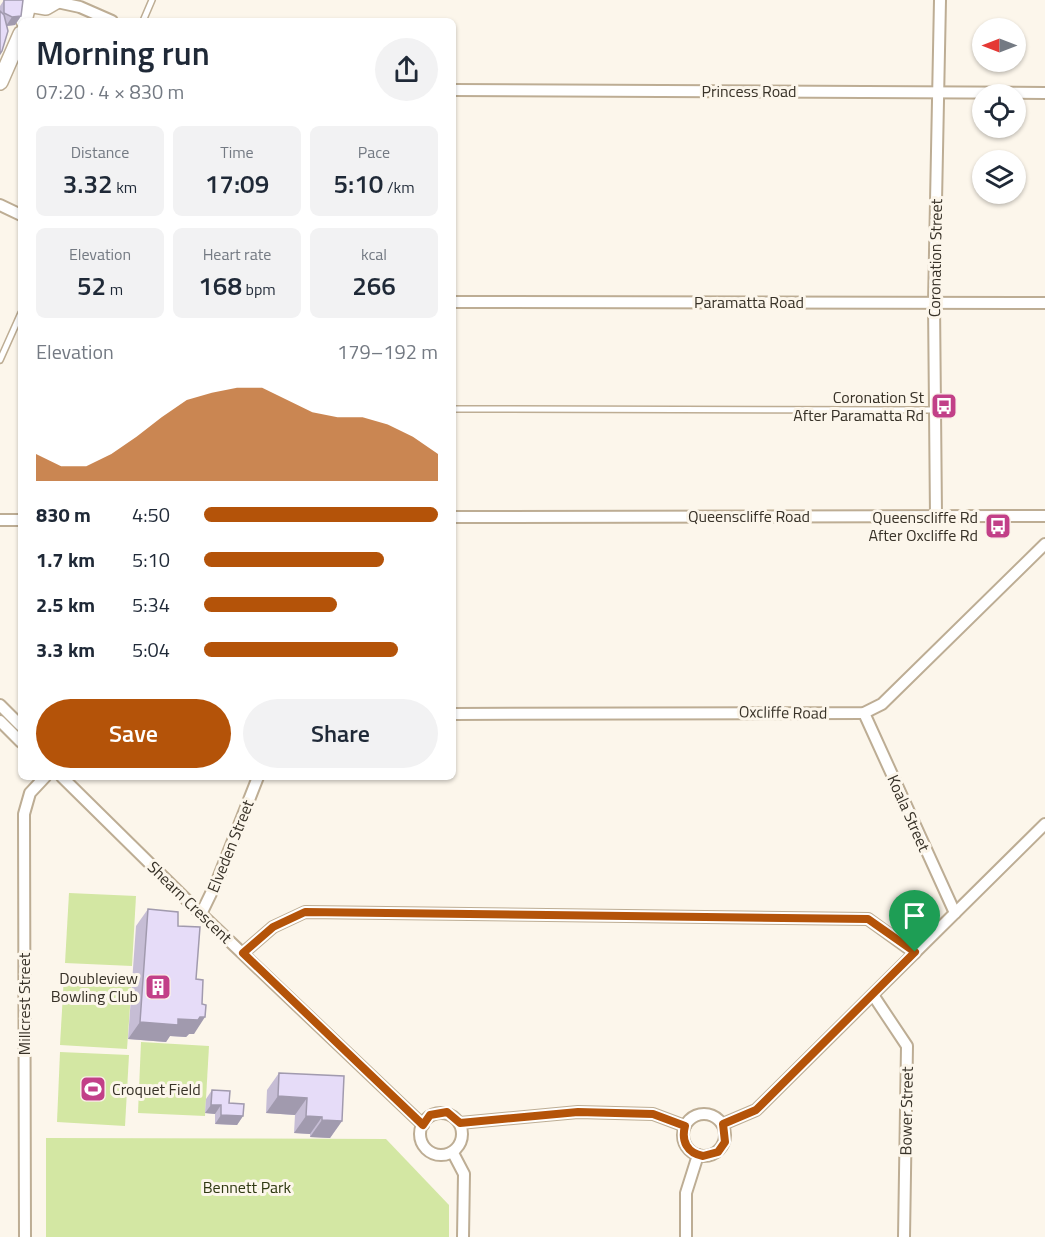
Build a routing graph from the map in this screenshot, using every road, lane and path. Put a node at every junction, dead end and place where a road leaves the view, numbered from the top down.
1 (29, 0) edge
2 (152, 0) edge
3 (940, 0) edge
4 (53, 3) edge
5 (77, 3) edge
6 (25, 18) edge
7 (36, 18) edge
8 (106, 18) edge
9 (144, 18) edge
10 (18, 41) edge
11 (0, 82) edge
12 (456, 90) edge
13 (937, 92) junction
14 (1045, 93) edge
15 (0, 206) edge
16 (18, 214) edge
17 (456, 303) edge
18 (934, 303) junction
19 (1045, 303) edge
20 (18, 321) edge
21 (0, 360) edge
22 (456, 409) edge
23 (935, 410) junction
24 (936, 515) junction
25 (1045, 516) edge
26 (456, 517) edge
27 (0, 520) edge
28 (18, 520) edge
29 (1045, 544) edge
30 (0, 705) edge
31 (456, 714) edge
32 (864, 714) junction
33 (0, 721) edge
34 (18, 723) edge
35 (18, 739) edge
36 (42, 780) edge
37 (65, 780) edge
38 (257, 780) edge
39 (1045, 824) edge
40 (955, 913) junction
41 (201, 914) junction
42 (915, 952) junction
43 (243, 953) junction
44 (873, 995) junction
45 (460, 1123) junction
46 (723, 1124) junction
47 (423, 1125) junction
48 (685, 1126) junction
49 (453, 1153) junction
50 (698, 1155) junction
51 (24, 1237) edge
52 (463, 1237) edge
53 (686, 1237) edge
54 (904, 1237) edge

1 - 4 main road
1 - 6 main road
2 - 9 lane
3 - 13 street, Coronation Street
4 - 5 street
4 - 7 main road
5 - 8 street
10 - 11 main road
12 - 13 street, Princess Road
13 - 14 street, Princess Road
13 - 18 street, Coronation Street
15 - 16 street
17 - 18 street, Paramatta Road
18 - 19 street, Paramatta Road
18 - 23 street, Coronation Street
20 - 21 lane
22 - 23 lane
23 - 24 street, Coronation Street
24 - 25 street, Queenscliffe Road
24 - 26 street, Queenscliffe Road
27 - 28 street
29 - 32 street
30 - 34 street
31 - 32 street, Oxcliffe Road
32 - 40 street, Koala Street
33 - 35 street
36 - 51 street, Millcrest Street
37 - 41 street, Shearn Crescent
38 - 41 street, Elveden Street
39 - 40 street
40 - 42 street
41 - 43 street, Shearn Crescent
42 - 43 street
42 - 44 street
43 - 47 street, Shearn Crescent
44 - 46 street
44 - 54 street, Bower Street
45 - 47 street
45 - 48 street
45 - 49 street
46 - 48 street
46 - 50 street
47 - 49 street
48 - 50 street
49 - 52 street
50 - 53 street

